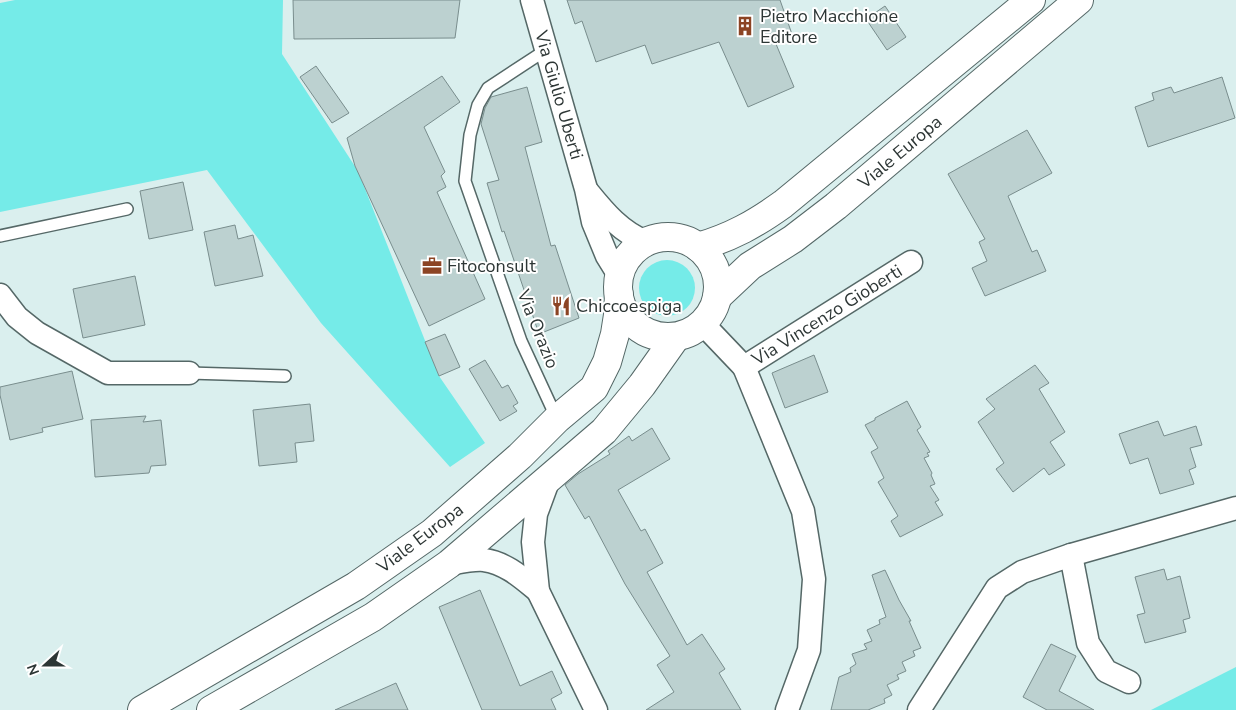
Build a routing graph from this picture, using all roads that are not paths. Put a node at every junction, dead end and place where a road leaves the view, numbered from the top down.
1 (532, 0) edge
2 (1031, 0) edge
3 (1078, 0) edge
4 (546, 50) junction
5 (586, 189) junction
6 (127, 208) dead end
7 (0, 236) edge
8 (646, 242) junction
9 (698, 247) junction
10 (910, 262) dead end
11 (619, 286) junction
12 (0, 295) edge
13 (717, 296) junction
14 (703, 324) junction
15 (676, 337) junction
16 (744, 367) junction
17 (189, 373) joint
18 (285, 376) dead end
19 (557, 419) junction
20 (550, 476) junction
21 (1236, 508) edge
22 (1071, 555) junction
23 (449, 564) junction
24 (538, 592) junction
25 (1129, 682) dead end
26 (142, 710) edge
27 (211, 710) edge
28 (596, 710) edge
29 (787, 710) edge
30 (919, 710) edge

1 - 4 street, Via Giulio Uberti
2 - 9 street, Viale Europa
3 - 13 street, Viale Europa
4 - 5 street, Via Giulio Uberti
4 - 19 lane, Via Orazio
5 - 8 street, Via Giulio Uberti
5 - 11 street, Via Giulio Uberti
6 - 7 lane
8 - 9 street
8 - 11 street, Viale Europa
9 - 13 street, Viale Europa
10 - 16 street, Via Vincenzo Gioberti
11 - 15 street
11 - 19 street, Viale Europa
12 - 17 street
13 - 14 street, Viale Europa
14 - 15 street
14 - 16 street, Via Vincenzo Gioberti
15 - 20 street, Viale Europa
16 - 29 street
17 - 18 lane
19 - 26 street, Viale Europa
20 - 23 street, Viale Europa
20 - 24 street
21 - 22 street
22 - 25 street
22 - 30 street
23 - 24 street
23 - 27 street, Viale Europa
24 - 28 street

